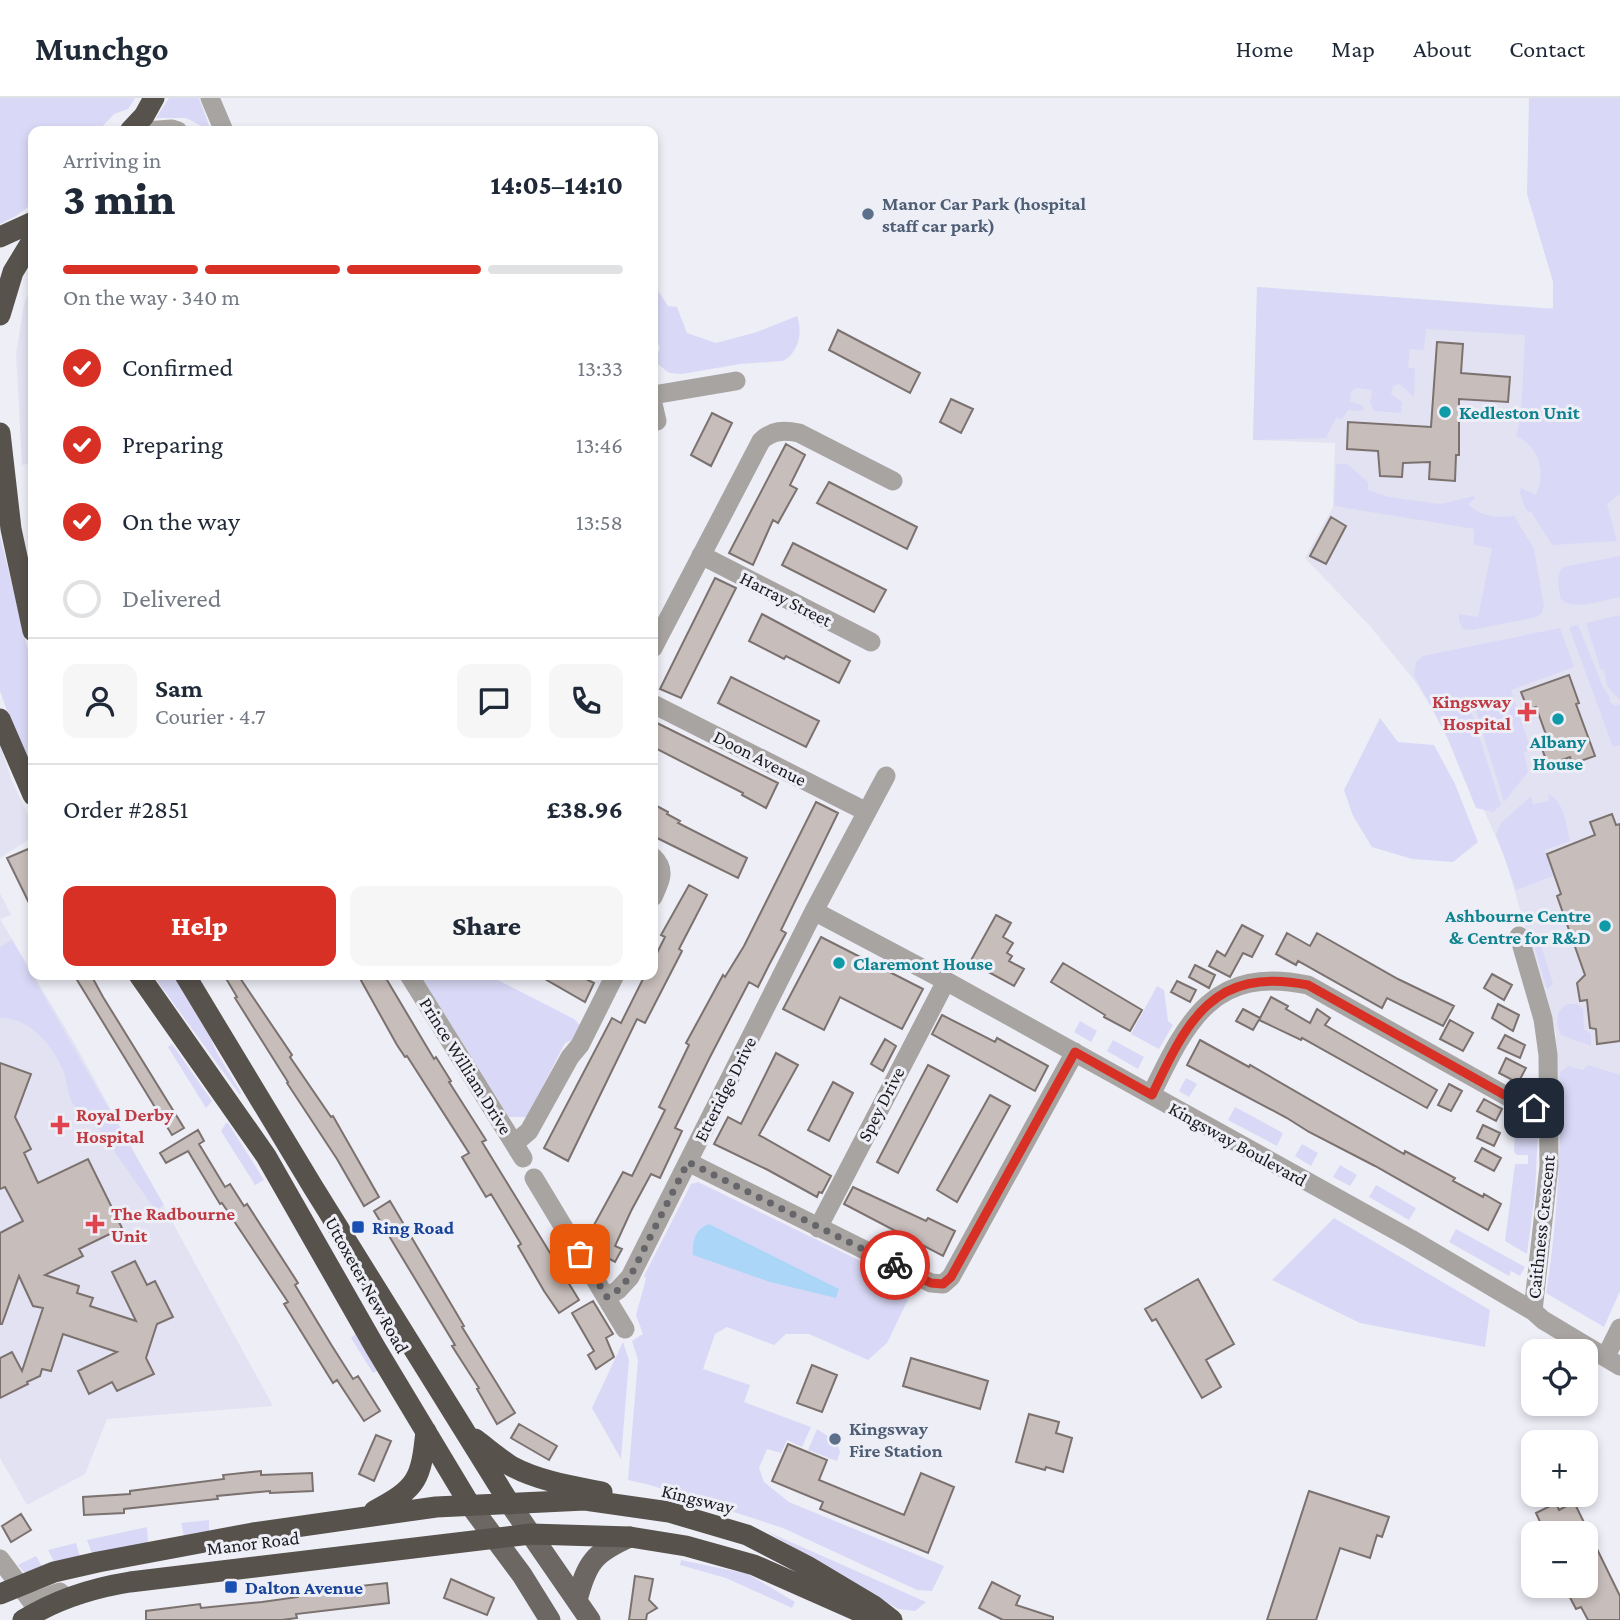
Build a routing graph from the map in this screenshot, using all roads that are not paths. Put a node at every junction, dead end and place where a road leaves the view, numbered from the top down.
1 (154, 98) edge
2 (210, 98) edge
3 (135, 126) edge
4 (222, 126) edge
5 (28, 224) edge
6 (0, 237) edge
7 (28, 247) edge
8 (0, 315) edge
9 (736, 381) dead end
10 (658, 394) edge
11 (0, 433) edge
12 (893, 481) dead end
13 (701, 555) junction
14 (28, 608) edge
15 (658, 638) edge
16 (871, 642) dead end
17 (658, 707) edge
18 (0, 719) edge
19 (886, 776) dead end
20 (28, 784) edge
21 (867, 812) junction
22 (658, 862) edge
23 (658, 885) edge
24 (814, 911) junction
25 (1520, 936) dead end
26 (143, 980) edge
27 (188, 980) edge
28 (412, 980) edge
29 (612, 980) edge
30 (946, 981) junction
31 (1075, 1052) junction
32 (1152, 1095) junction
33 (1549, 1111) junction
34 (688, 1162) junction
35 (534, 1178) dead end
36 (818, 1227) junction
37 (607, 1297) junction
38 (1533, 1311) junction
39 (1620, 1328) edge
40 (625, 1329) dead end
41 (1613, 1361) edge
42 (426, 1432) junction
43 (466, 1432) junction
44 (510, 1504) junction
45 (470, 1505) junction
46 (669, 1512) junction
47 (360, 1518) junction
48 (531, 1534) junction
49 (630, 1537) junction
50 (495, 1538) junction
51 (0, 1559) edge
52 (105, 1586) junction
53 (10, 1590) edge
54 (577, 1601) junction
55 (23, 1620) edge
56 (550, 1620) edge
57 (590, 1620) edge
58 (883, 1620) edge
59 (892, 1620) edge

1 - 3 highway
2 - 4 street
5 - 6 highway
7 - 8 highway
9 - 10 street
11 - 14 highway
12 - 13 street
13 - 15 street
13 - 16 street, Harray Street
17 - 21 street, Doon Avenue
18 - 20 highway
19 - 21 street, Etteridge Drive
21 - 24 street, Etteridge Drive
22 - 23 street
24 - 30 street, Kingsway Boulevard
24 - 34 street, Etteridge Drive
25 - 33 street, Caithness Crescent
26 - 42 highway, Uttoxeter New Road
27 - 43 highway, Uttoxeter New Road
28 - 29 street, Prince William Drive
30 - 31 street, Kingsway Boulevard
30 - 36 street, Spey Drive
31 - 32 street, Kingsway Boulevard
31 - 36 street
32 - 33 street
32 - 38 street, Kingsway Boulevard
33 - 38 street, Caithness Crescent
34 - 36 street
34 - 37 street, Etteridge Drive
35 - 37 street
37 - 40 street
38 - 41 street, Kingsway Boulevard
39 - 41 street
42 - 45 highway, Uttoxeter New Road
42 - 47 highway
43 - 44 highway, Uttoxeter New Road
43 - 46 highway
44 - 45 highway, Kingsway
44 - 46 highway, Kingsway
44 - 48 main road, Uttoxeter New Road
44 - 50 highway
45 - 47 highway, Manor Road
45 - 50 main road, Uttoxeter New Road
46 - 59 highway, Kingsway
47 - 53 highway, Manor Road
48 - 49 highway
48 - 50 highway
48 - 54 main road, Uttoxeter New Road
49 - 54 main road
49 - 58 highway
50 - 52 highway, Manor Road
50 - 56 main road, Uttoxeter New Road
51 - 53 street
52 - 53 street
52 - 55 highway, Manor Road
54 - 57 main road, Uttoxeter New Road

